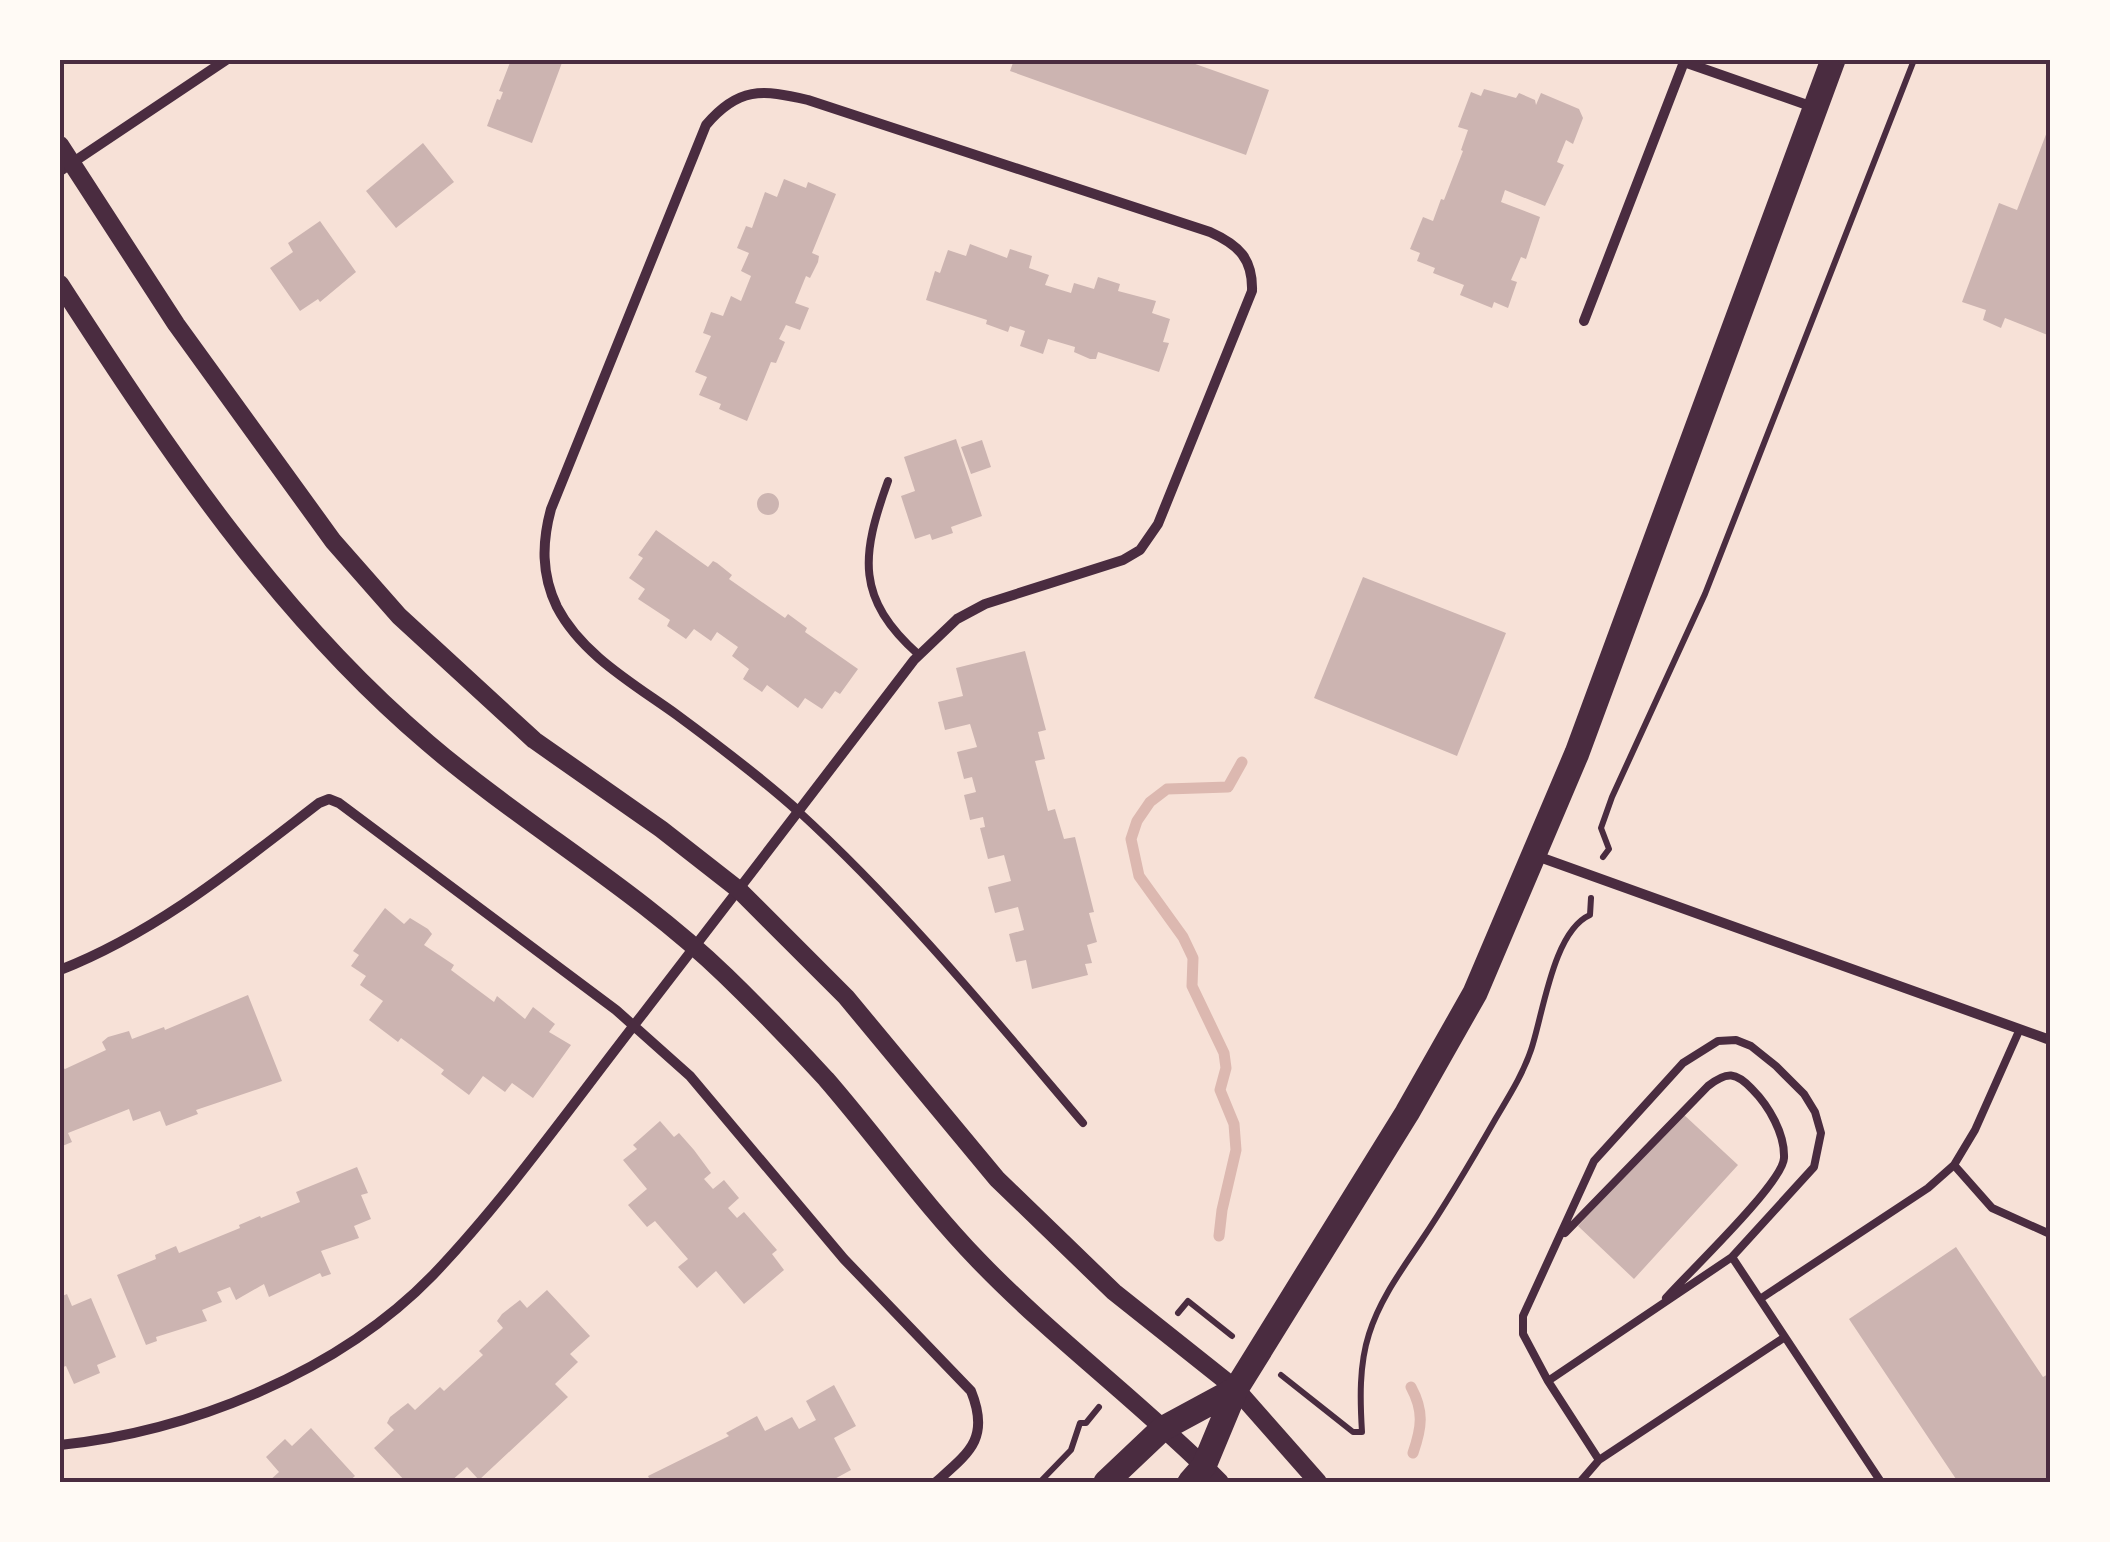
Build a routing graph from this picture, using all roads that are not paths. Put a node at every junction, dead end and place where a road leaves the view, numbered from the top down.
1 (226, 60) edge
2 (1833, 60) edge
3 (1682, 61) edge
4 (1816, 108) junction
5 (60, 145) edge
6 (66, 168) edge
7 (60, 284) edge
8 (1584, 321) dead end
9 (888, 481) dead end
10 (919, 655) junction
11 (798, 812) junction
12 (1534, 855) junction
13 (739, 890) junction
14 (694, 947) junction
15 (60, 970) edge
16 (634, 1025) junction
17 (2019, 1031) junction
18 (2050, 1040) edge
19 (1083, 1123) dead end
20 (1954, 1165) junction
21 (2050, 1234) edge
22 (1558, 1240) junction
23 (1732, 1257) junction
24 (1760, 1299) junction
25 (1656, 1308) junction
26 (1784, 1337) junction
27 (1548, 1380) junction
28 (1236, 1389) junction
29 (1162, 1428) junction
30 (60, 1445) edge
31 (1599, 1460) junction
32 (1205, 1477) edge
33 (936, 1482) edge
34 (1106, 1482) edge
35 (1318, 1482) edge
36 (1580, 1482) edge
37 (1881, 1482) edge

1 - 6 street
2 - 4 main road
3 - 4 street
3 - 8 street
4 - 12 main road
5 - 6 street
6 - 13 street
7 - 14 street
9 - 10 lane
10 - 11 street
10 - 11 street
11 - 13 street
11 - 19 lane
12 - 17 street
12 - 28 main road
13 - 14 street
13 - 28 street
14 - 16 street
14 - 29 street
15 - 16 street
16 - 30 street
16 - 33 street
17 - 18 street
17 - 20 lane
20 - 21 lane
20 - 24 lane
22 - 23 lane
22 - 25 lane
22 - 27 lane
23 - 24 lane
23 - 25 lane
24 - 26 lane
25 - 27 lane
26 - 31 lane
26 - 37 lane
27 - 31 lane
28 - 29 main road
28 - 32 main road
28 - 35 street
29 - 32 street
29 - 34 main road
31 - 36 lane

